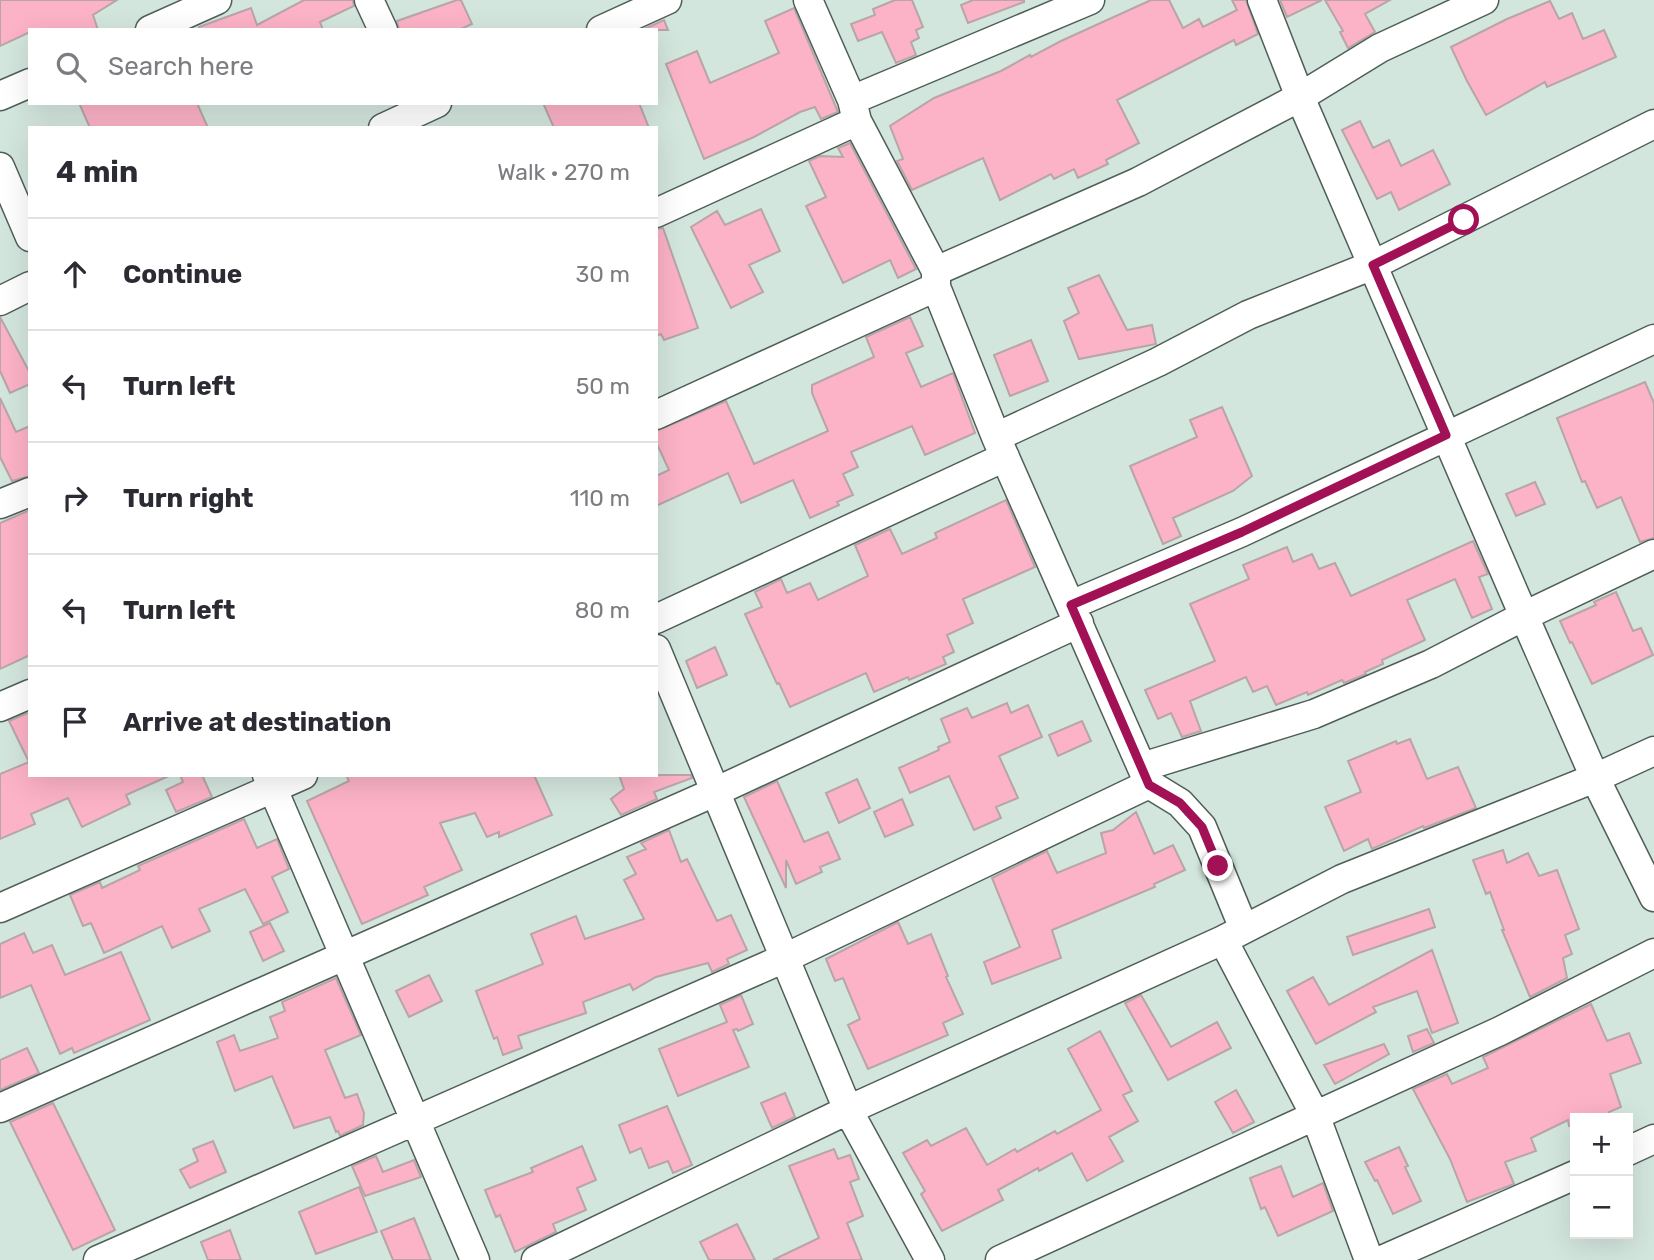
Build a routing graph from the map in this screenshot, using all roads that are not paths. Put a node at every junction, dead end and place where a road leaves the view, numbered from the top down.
1 (217, 0) edge
2 (369, 0) edge
3 (667, 0) edge
4 (808, 0) edge
5 (1090, 0) edge
6 (1262, 0) edge
7 (1484, 0) edge
8 (154, 28) edge
9 (382, 28) edge
10 (605, 28) edge
11 (28, 84) edge
12 (0, 96) edge
13 (1300, 97) junction
14 (855, 110) junction
15 (426, 111) edge
16 (1654, 124) edge
17 (388, 126) edge
18 (0, 167) edge
19 (658, 212) edge
20 (28, 232) edge
21 (1373, 265) junction
22 (936, 279) junction
23 (28, 287) edge
24 (0, 300) edge
25 (1654, 339) edge
26 (658, 414) edge
27 (1446, 435) junction
28 (1001, 447) junction
29 (28, 493) edge
30 (0, 504) edge
31 (1654, 554) edge
32 (1075, 614) junction
33 (1524, 616) junction
34 (658, 618) edge
35 (658, 654) edge
36 (28, 695) edge
37 (0, 707) edge
38 (1654, 751) edge
39 (1146, 776) junction
40 (294, 777) edge
41 (1595, 778) junction
42 (270, 782) edge
43 (717, 791) junction
44 (1654, 897) edge
45 (0, 908) edge
46 (1233, 934) junction
47 (1654, 953) edge
48 (345, 956) junction
49 (785, 958) junction
50 (0, 1108) edge
51 (848, 1110) junction
52 (1315, 1115) junction
53 (417, 1121) junction
54 (1654, 1139) edge
55 (1633, 1149) edge
56 (1573, 1176) edge
57 (98, 1260) edge
58 (475, 1260) edge
59 (536, 1260) edge
60 (930, 1260) edge
61 (1000, 1260) edge
62 (1369, 1260) edge
63 (1382, 1260) edge

1 - 8 street
2 - 9 street
3 - 10 street
4 - 14 street
5 - 14 street
6 - 13 street
7 - 13 street
11 - 12 street
13 - 21 street
13 - 22 street
14 - 19 street
14 - 22 street
15 - 17 street
16 - 21 street
18 - 20 street
21 - 27 street
21 - 28 street
22 - 26 street
22 - 28 street
23 - 24 street
25 - 27 street
27 - 32 street
27 - 33 street
28 - 32 street
28 - 34 street
29 - 30 street
31 - 33 street
32 - 39 street
32 - 43 street
33 - 39 street
33 - 41 street
35 - 43 street
36 - 37 street
38 - 41 street
39 - 46 street
39 - 49 street
40 - 42 street
41 - 44 street
41 - 46 street
42 - 45 street
42 - 48 street
43 - 48 street
43 - 49 street
46 - 51 street
46 - 52 street
47 - 52 street
48 - 50 street
48 - 53 street
49 - 51 street
49 - 53 street
51 - 59 street
51 - 60 street
52 - 61 street
52 - 62 street
53 - 57 street
53 - 58 street
54 - 55 street
56 - 63 street

